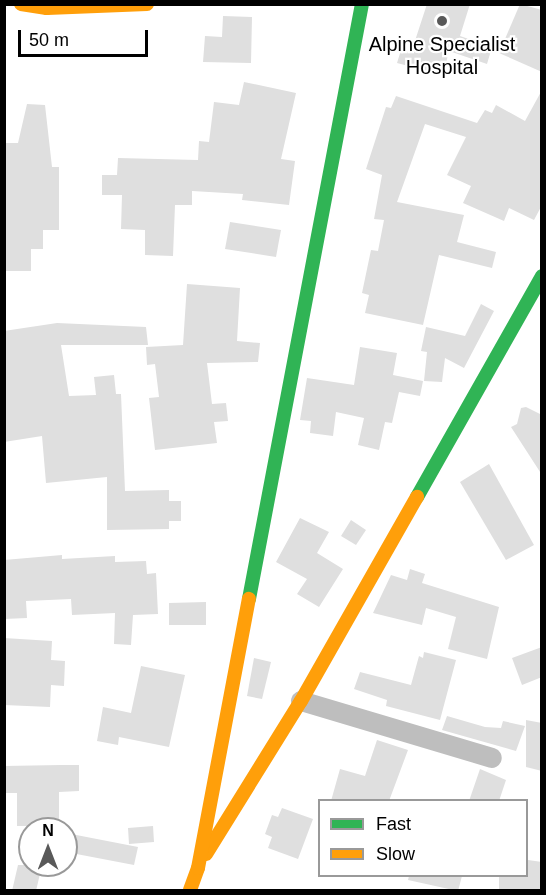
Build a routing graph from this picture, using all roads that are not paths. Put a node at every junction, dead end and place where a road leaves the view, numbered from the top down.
1 (21, 4) edge
2 (147, 4) edge
3 (362, 4) edge
4 (542, 276) edge
5 (301, 701) junction
6 (492, 758) dead end
7 (198, 868) junction
8 (190, 891) edge

1 - 2 street
3 - 7 street
4 - 5 street
5 - 6 street
5 - 7 street
7 - 8 street

